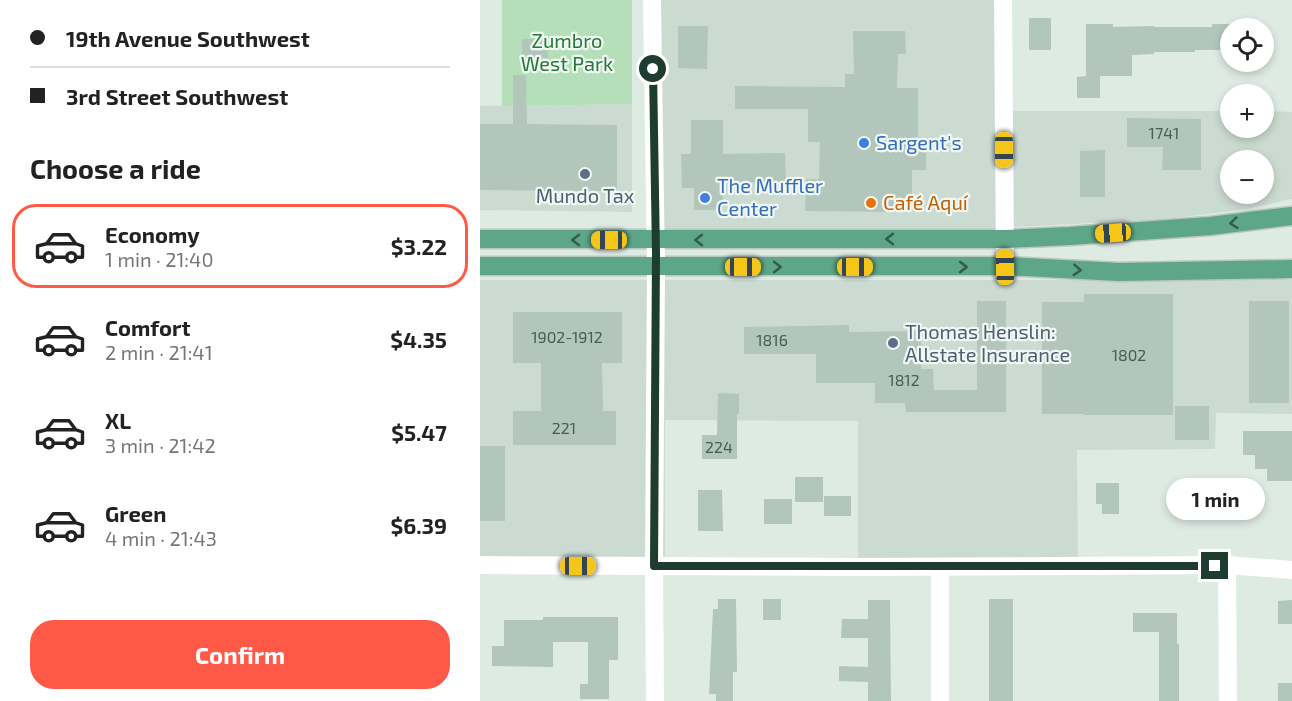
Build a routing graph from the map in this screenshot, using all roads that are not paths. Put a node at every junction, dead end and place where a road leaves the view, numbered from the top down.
1 (652, 0) edge
2 (1003, 0) edge
3 (1292, 216) edge
4 (480, 239) edge
5 (1005, 239) junction
6 (656, 240) junction
7 (480, 266) edge
8 (656, 267) junction
9 (1005, 267) junction
10 (1292, 269) edge
11 (480, 565) edge
12 (1227, 565) junction
13 (654, 566) junction
14 (940, 567) junction
15 (1292, 570) edge
16 (655, 701) edge
17 (940, 701) edge
18 (1228, 701) edge

1 - 6 street
2 - 5 street
3 -> 5 main road
6 -> 4 main road
5 -> 6 main road
5 - 9 street
6 - 8 street
7 - 8 main road
8 -> 9 main road
8 - 13 street
9 -> 10 main road
11 - 13 street
12 - 14 street
12 - 15 street
12 - 18 street
13 - 14 street
13 - 16 street
14 - 17 street

